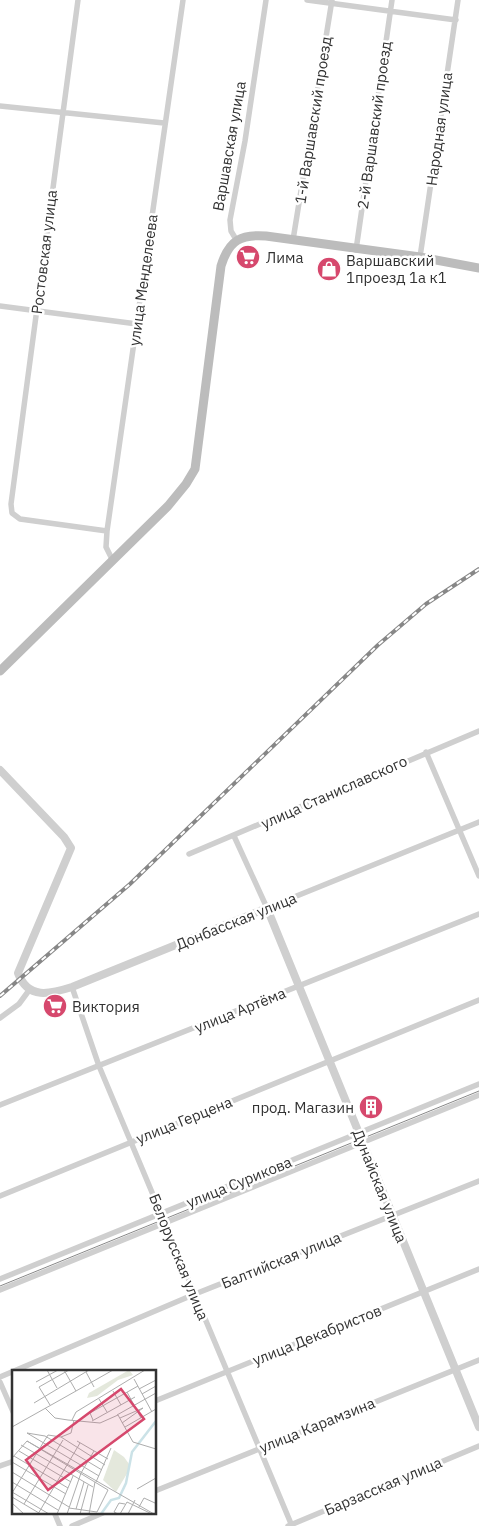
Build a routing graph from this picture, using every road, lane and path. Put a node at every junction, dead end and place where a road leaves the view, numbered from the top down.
1 (78, 0) edge
2 (183, 0) edge
3 (266, 0) edge
4 (306, 0) edge
5 (392, 0) edge
6 (458, 0) edge
7 (331, 2) edge
8 (391, 12) junction
9 (456, 20) junction
10 (0, 106) edge
11 (61, 112) junction
12 (164, 123) junction
13 (293, 240) junction
14 (237, 241) junction
15 (356, 250) junction
16 (420, 258) junction
17 (479, 268) edge
18 (0, 306) edge
19 (38, 310) junction
20 (137, 324) junction
21 (106, 531) junction
22 (112, 559) junction
23 (0, 672) edge
24 (479, 731) edge
25 (426, 752) junction
26 (0, 770) edge
27 (479, 822) edge
28 (460, 829) junction
29 (234, 836) junction
30 (189, 854) dead end
31 (479, 876) edge
32 (267, 908) junction
33 (479, 914) edge
34 (72, 987) junction
35 (299, 987) junction
36 (30, 990) junction
37 (479, 1000) edge
38 (0, 1018) edge
39 (328, 1061) junction
40 (100, 1066) junction
41 (479, 1084) edge
42 (479, 1095) edge
43 (0, 1105) edge
44 (359, 1133) junction
45 (131, 1141) junction
46 (362, 1143) junction
47 (479, 1181) edge
48 (0, 1196) edge
49 (161, 1213) junction
50 (392, 1216) junction
51 (164, 1222) junction
52 (479, 1269) edge
53 (0, 1279) edge
54 (0, 1290) edge
55 (424, 1292) junction
56 (195, 1294) junction
57 (479, 1360) edge
58 (16, 1370) edge
59 (456, 1370) junction
60 (226, 1371) junction
61 (12, 1372) edge
62 (0, 1377) edge
63 (0, 1382) edge
64 (156, 1401) edge
65 (12, 1409) edge
66 (479, 1427) edge
67 (479, 1446) edge
68 (258, 1448) junction
69 (12, 1462) edge
70 (0, 1466) edge
71 (156, 1491) edge
72 (55, 1514) edge
73 (100, 1514) edge
74 (290, 1525) edge
75 (60, 1526) edge
76 (72, 1526) edge

1 - 11 street, Ростовская улица
2 - 12 street, улица Менделеева
3 - 14 street, Варшавская улица
4 - 7 street
5 - 8 street, 2-й Варшавский проезд
6 - 9 street, Народная улица
7 - 8 street
7 - 13 street, 1-й Варшавский проезд
8 - 9 street
8 - 15 street, 2-й Варшавский проезд
9 - 16 street, Народная улица
10 - 11 street
11 - 12 street
11 - 19 street, Ростовская улица
12 - 20 street, улица Менделеева
13 - 14 main road
13 - 15 main road
14 - 22 main road
15 - 16 main road
16 - 17 main road
18 - 19 street
19 - 20 street
19 - 21 street, Ростовская улица
20 - 21 street, улица Менделеева
21 - 22 street, улица Менделеева
22 - 23 main road
24 - 25 street, улица Станиславского
25 - 28 street
25 - 29 street, улица Станиславского
26 - 36 street
27 - 28 street, Донбасская улица
28 - 31 street
28 - 32 street, Донбасская улица
29 - 30 street, улица Станиславского
29 - 32 street, Дунайская улица
32 - 34 street, Донбасская улица
32 - 35 street, Дунайская улица
33 - 35 street, улица Артёма
34 - 36 street, Донбасская улица
34 - 40 street, Белорусская улица
35 - 39 street, Дунайская улица
35 - 40 street, улица Артёма
36 - 38 street
37 - 39 street, улица Герцена
39 - 44 street, Дунайская улица
39 - 45 street, улица Герцена
40 - 43 street, улица Артёма
40 - 45 street, Белорусская улица
41 - 44 street, улица Сурикова
42 - 46 street, улица Сурикова
44 - 46 street, Дунайская улица
44 - 49 street, улица Сурикова
45 - 48 street, улица Герцена
45 - 49 street, Белорусская улица
46 - 50 street, Дунайская улица
46 - 51 street, улица Сурикова
47 - 50 street, Балтийская улица
49 - 51 street, Белорусская улица
49 - 53 street, улица Сурикова
50 - 55 street, Дунайская улица
50 - 56 street, Балтийская улица
51 - 54 street, улица Сурикова
51 - 56 street, Белорусская улица
52 - 55 street, улица Декабристов
55 - 59 street, Дунайская улица
55 - 60 street, улица Декабристов
56 - 58 street, Балтийская улица
56 - 60 street, Белорусская улица
57 - 59 street, улица Карамзина
59 - 66 street, Дунайская улица
59 - 68 street, улица Карамзина
60 - 64 street, улица Декабристов
60 - 68 street, Белорусская улица
61 - 62 street, Балтийская улица
63 - 65 street
67 - 74 street, Барзасская улица
68 - 71 street, улица Карамзина
68 - 74 street, Белорусская улица
69 - 70 street
72 - 75 street
73 - 76 street

